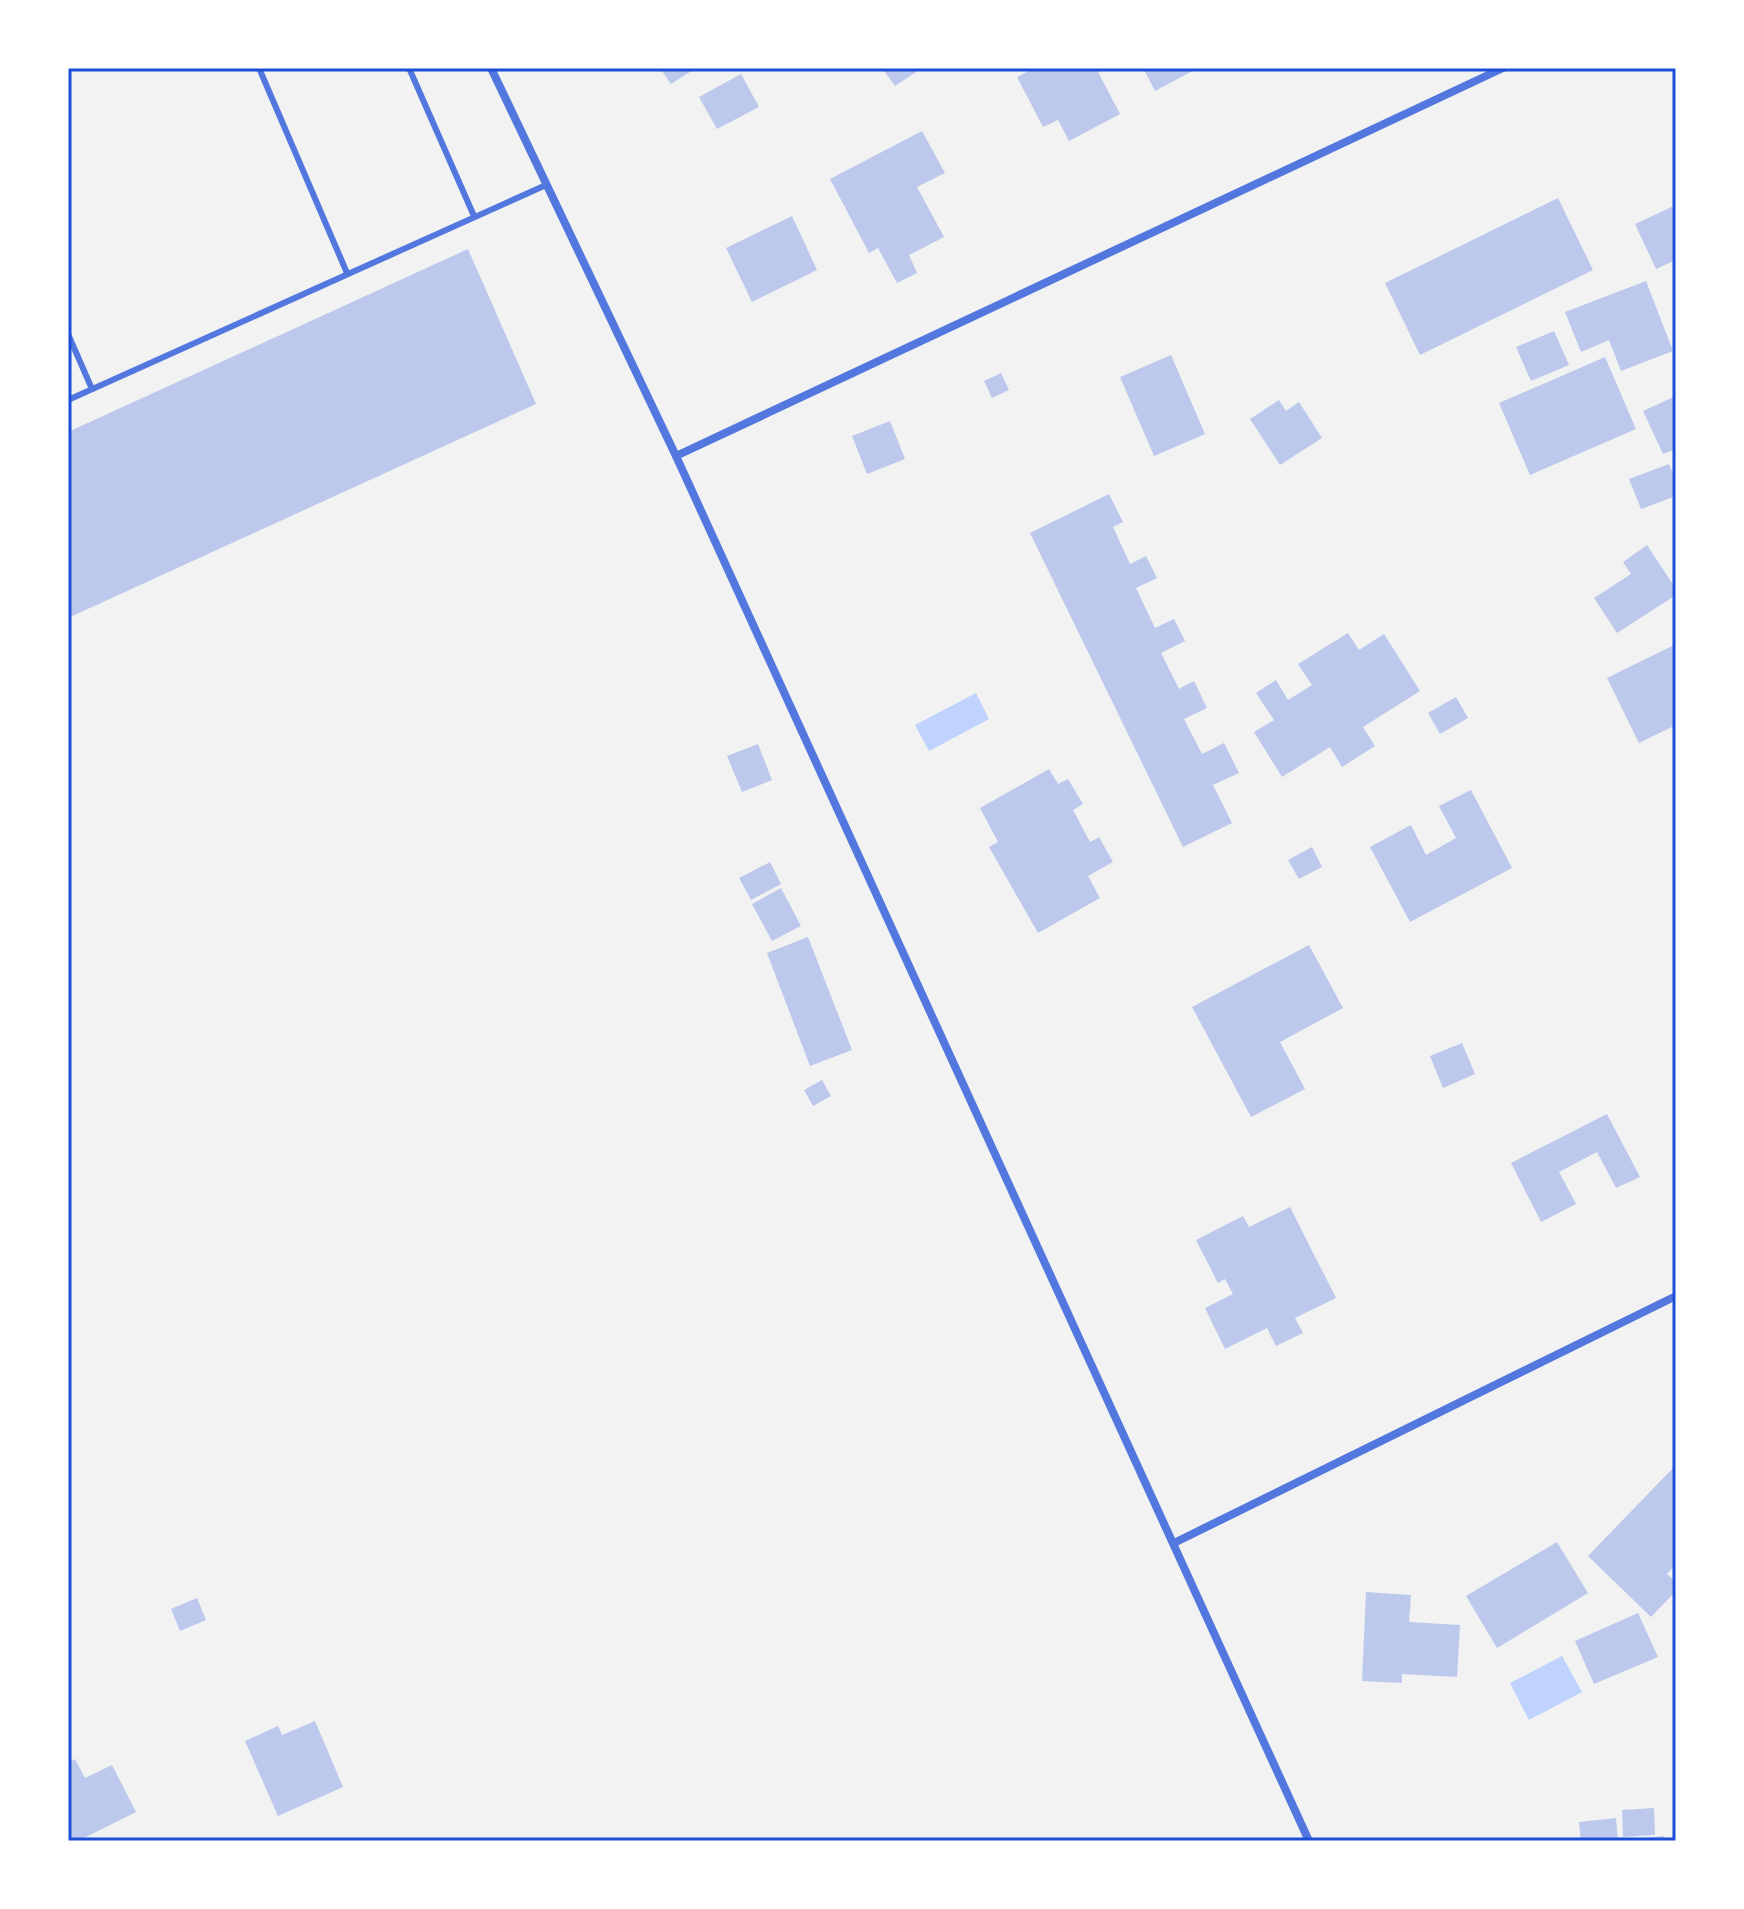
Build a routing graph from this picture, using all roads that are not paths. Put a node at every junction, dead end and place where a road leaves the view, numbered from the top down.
1 (259, 68) edge
2 (409, 68) edge
3 (491, 68) edge
4 (1503, 68) edge
5 (546, 185) junction
6 (474, 216) junction
7 (347, 273) junction
8 (68, 334) edge
9 (92, 389) junction
10 (68, 400) edge
11 (676, 456) junction
12 (1676, 1296) edge
13 (1174, 1543) junction
14 (1309, 1841) edge

1 - 7 lane
2 - 6 lane
3 - 5 street
4 - 11 street
5 - 6 lane
5 - 11 street
6 - 7 lane
7 - 9 lane
8 - 9 lane
9 - 10 lane
11 - 13 street
12 - 13 street
13 - 14 street

